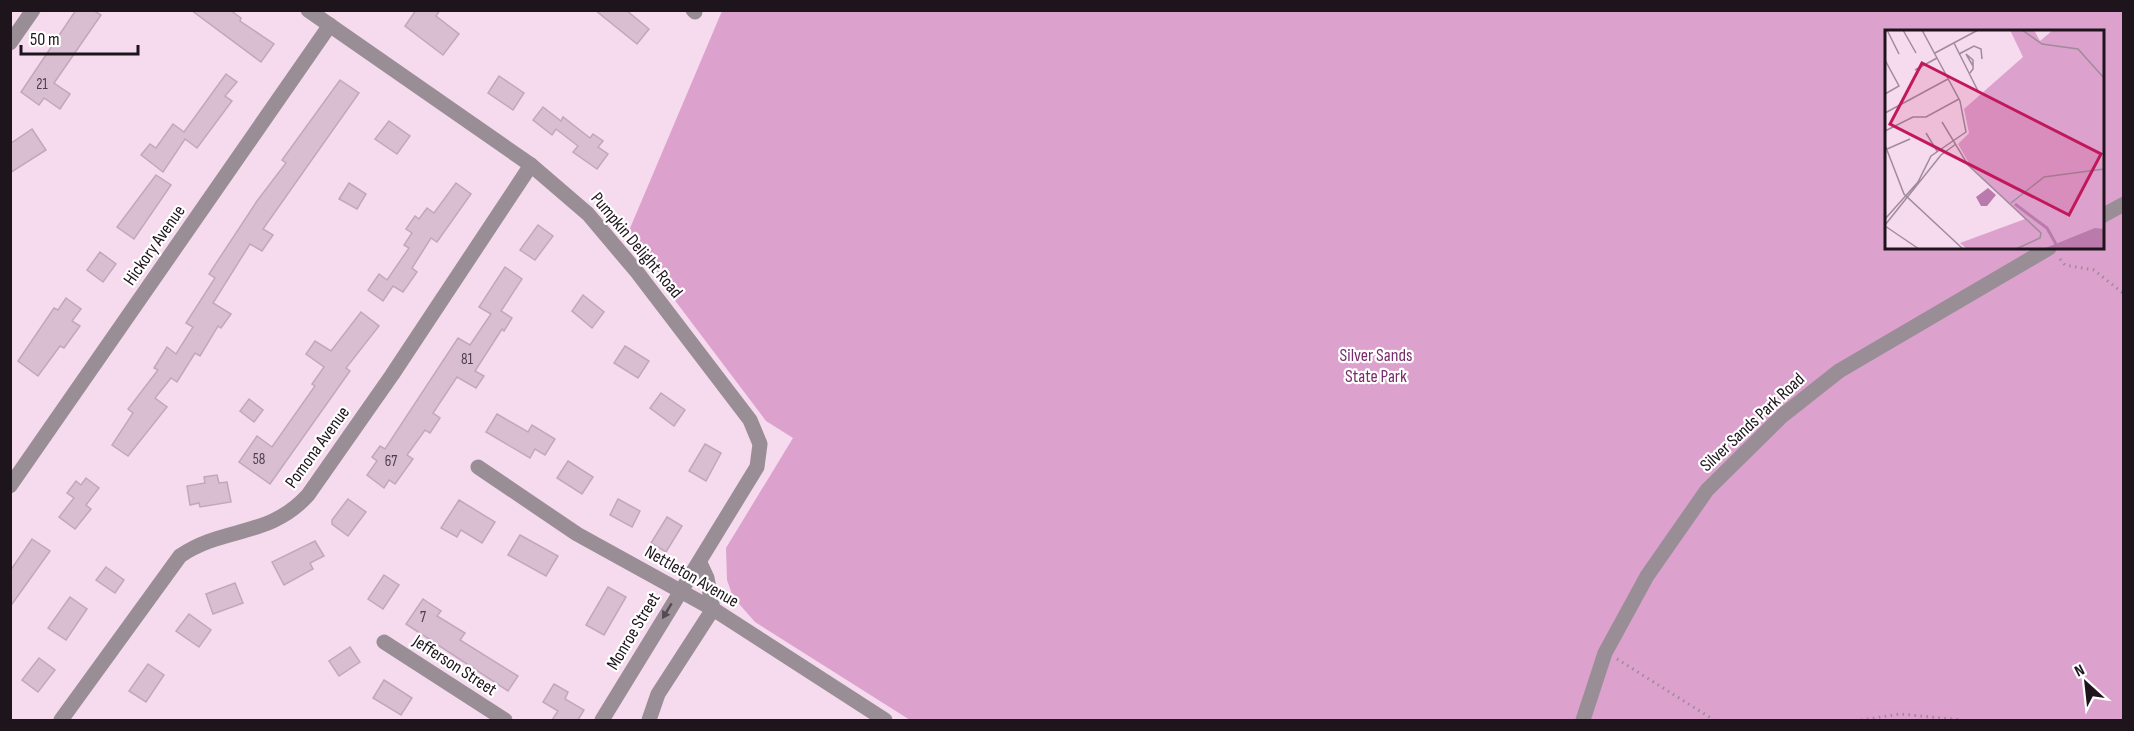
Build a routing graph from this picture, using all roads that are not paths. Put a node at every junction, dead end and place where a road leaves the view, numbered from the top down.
1 (33, 10) edge
2 (308, 10) edge
3 (330, 25) junction
4 (10, 43) edge
5 (531, 165) junction
6 (2124, 204) edge
7 (2104, 215) edge
8 (2054, 252) edge
9 (478, 467) dead end
10 (757, 467) joint
11 (10, 486) edge
12 (700, 563) junction
13 (680, 590) junction
14 (713, 609) junction
15 (384, 642) dead end
16 (61, 720) edge
17 (505, 720) edge
18 (602, 720) edge
19 (650, 720) edge
20 (885, 720) edge
21 (1583, 720) edge

1 - 4 street
2 - 3 street, Pumpkin Delight Road
3 - 5 street, Pumpkin Delight Road
3 - 11 street, Hickory Avenue
5 - 10 street, Pumpkin Delight Road
5 - 16 street, Pomona Avenue
6 - 7 street
8 - 21 street, Silver Sands Park Road
9 - 13 street, Nettleton Avenue
10 - 12 street, Monroe Street
12 - 13 street, Monroe Street
12 - 14 street
13 - 14 street, Nettleton Avenue
13 -> 18 street, Monroe Street
14 - 19 street
14 - 20 street, Nettleton Avenue
15 - 17 street, Jefferson Street

